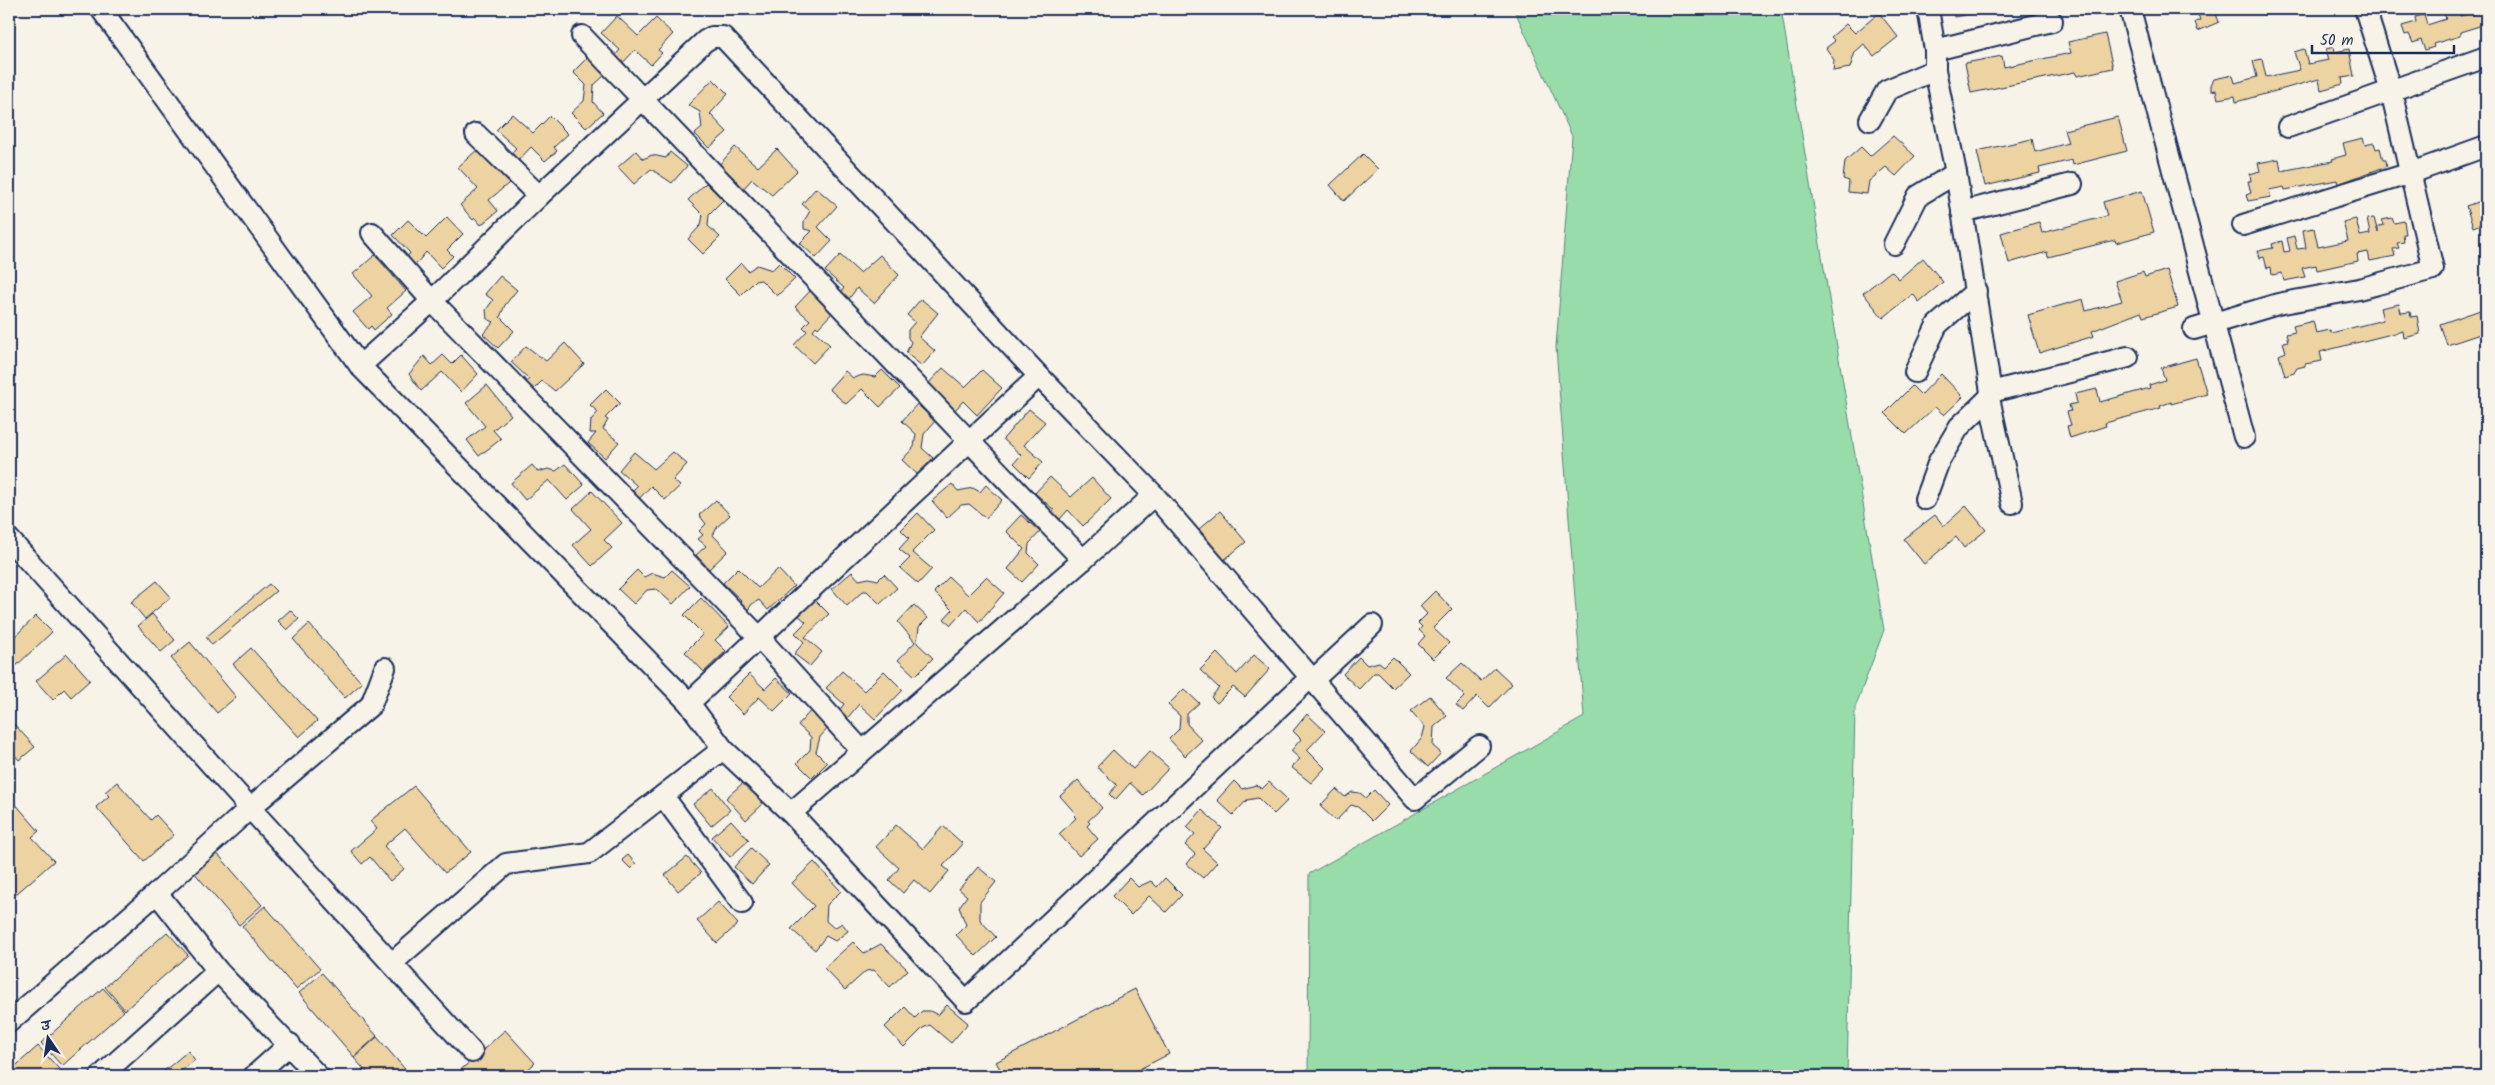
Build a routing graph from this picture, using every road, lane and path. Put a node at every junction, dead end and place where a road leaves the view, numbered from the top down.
1 (101, 9) edge
2 (1928, 9) edge
3 (2130, 9) edge
4 (2365, 9) edge
5 (2052, 21) dead end
6 (582, 36) dead end
7 (1935, 50) junction
8 (2486, 57) edge
9 (1935, 70) junction
10 (2391, 91) junction
11 (642, 100) junction
12 (1870, 120) dead end
13 (2288, 127) dead end
14 (476, 134) dead end
15 (2486, 146) edge
16 (1956, 173) junction
17 (2411, 173) junction
18 (2072, 184) dead end
19 (538, 196) junction
20 (1962, 212) junction
21 (2243, 225) dead end
22 (372, 233) dead end
23 (1894, 244) dead end
24 (1976, 291) junction
25 (432, 301) junction
26 (2214, 324) junction
27 (2194, 329) dead end
28 (2128, 357) dead end
29 (360, 366) junction
30 (1915, 372) dead end
31 (1039, 376) junction
32 (1990, 395) junction
33 (2244, 437) dead end
34 (970, 442) junction
35 (1154, 495) junction
36 (1925, 499) dead end
37 (2012, 503) dead end
38 (9, 539) edge
39 (1083, 560) junction
40 (1372, 625) dead end
41 (758, 636) junction
42 (385, 668) dead end
43 (1311, 679) junction
44 (689, 703) junction
45 (1479, 746) dead end
46 (723, 749) junction
47 (862, 751) junction
48 (663, 796) junction
49 (250, 808) junction
50 (791, 813) junction
51 (157, 893) junction
52 (742, 903) dead end
53 (392, 963) junction
54 (218, 972) junction
55 (9, 1022) edge
56 (290, 1044) junction
57 (472, 1052) dead end
58 (101, 1076) edge
59 (254, 1076) edge
60 (318, 1076) edge

1 - 29 street
2 - 7 street
3 - 26 street
4 - 10 street
5 - 7 street
6 - 11 street
7 - 9 street
8 - 10 street
9 - 12 street
9 - 16 street
10 - 13 street
10 - 17 street
11 - 19 street
11 - 31 street
11 - 34 street
14 - 19 street
15 - 17 street
16 - 20 street
16 - 23 street
17 - 21 street
17 - 26 street
18 - 20 street
19 - 25 street
20 - 24 street
22 - 25 street
24 - 30 street
24 - 32 street
25 - 29 street
25 - 41 street
26 - 27 street
26 - 33 street
28 - 32 street
29 - 44 street
31 - 34 street
31 - 35 street
32 - 36 street
32 - 37 street
34 - 39 street
34 - 41 street
35 - 39 street
35 - 43 street
38 - 49 street
39 - 47 street
40 - 43 street
41 - 44 street
41 - 47 street
42 - 49 street
43 - 45 street
43 - 50 street
44 - 46 street
46 - 48 street
46 - 50 street
47 - 50 street
48 - 52 street
48 - 53 street
49 - 51 street
49 - 53 street
51 - 54 street
51 - 55 street
53 - 57 street
54 - 56 street
54 - 58 street
56 - 59 street
56 - 60 street

